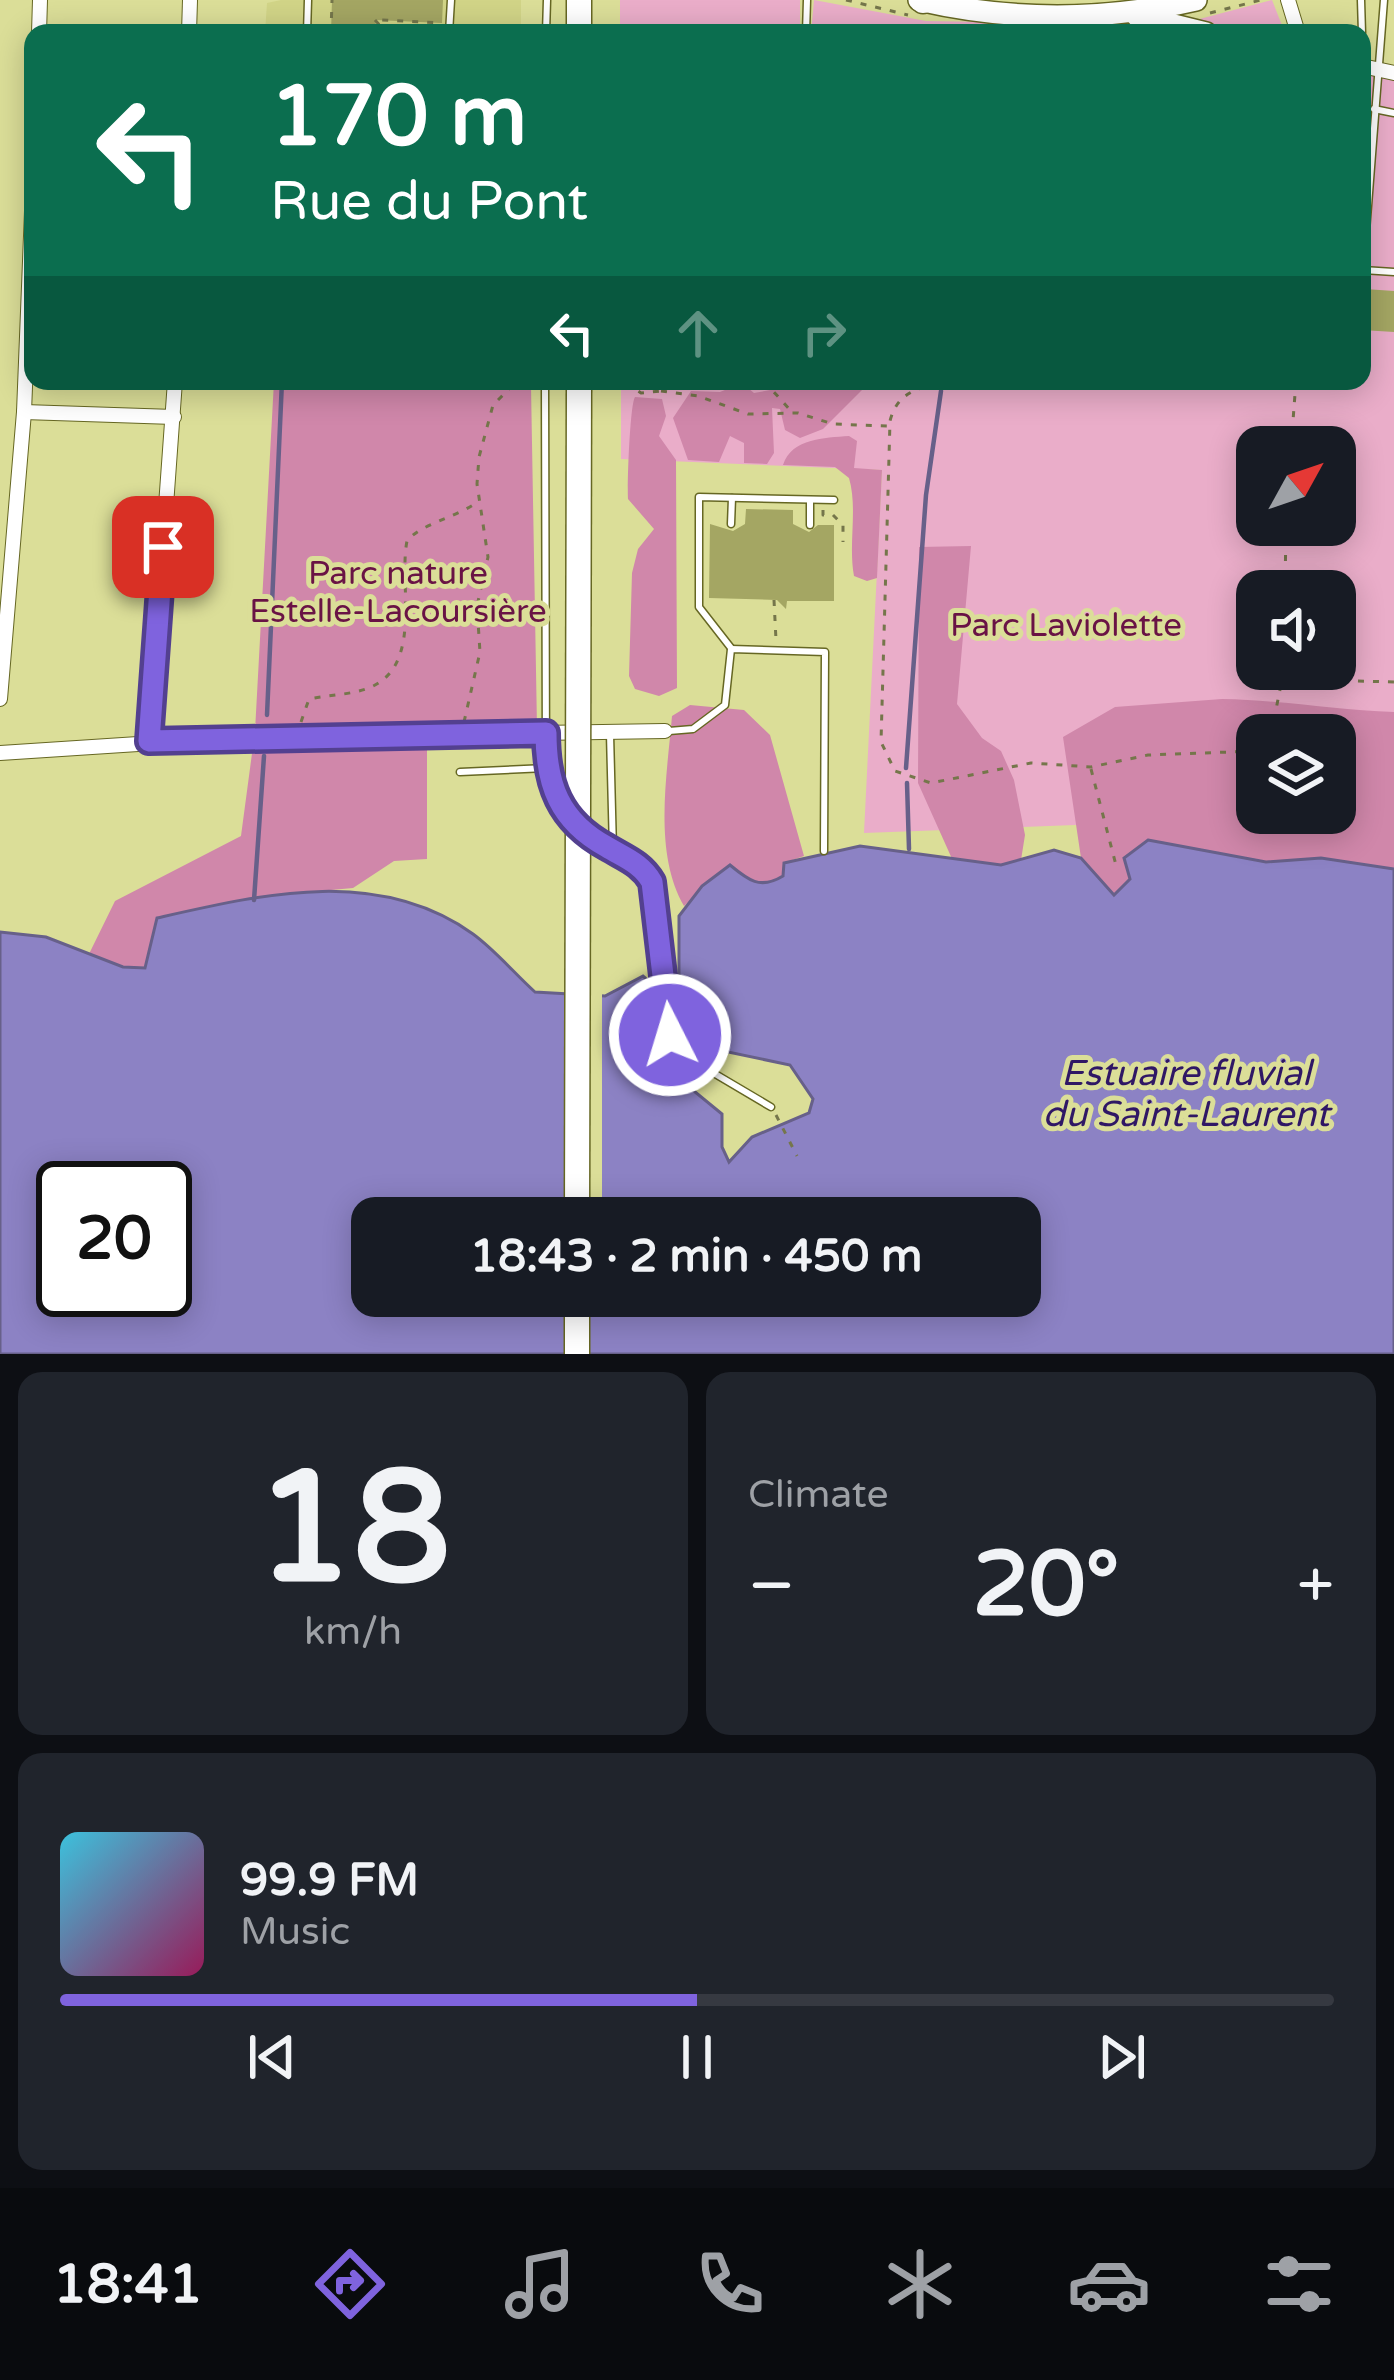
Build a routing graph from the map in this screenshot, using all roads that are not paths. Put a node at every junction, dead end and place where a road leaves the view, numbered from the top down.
1 (1384, 0) edge
2 (921, 5) edge
3 (1125, 12) junction
4 (1202, 16) edge
5 (1388, 71) edge
6 (1374, 109) junction
7 (1394, 113) edge
8 (1371, 157) edge
9 (25, 390) edge
10 (175, 390) edge
11 (545, 390) edge
12 (579, 390) edge
13 (591, 390) edge
14 (24, 412) junction
15 (174, 417) junction
16 (732, 498) junction
17 (770, 499) junction
18 (810, 500) junction
19 (833, 500) dead end
20 (769, 509) dead end
21 (731, 524) dead end
22 (810, 525) dead end
23 (731, 649) junction
24 (0, 699) edge
25 (665, 731) joint
26 (610, 732) junction
27 (546, 733) junction
28 (149, 741) junction
29 (0, 753) edge
30 (546, 768) junction
31 (460, 772) dead end
32 (613, 850) junction
33 (824, 851) dead end
34 (771, 1107) road end
35 (578, 1197) edge
36 (593, 1197) edge
37 (577, 1317) edge
38 (593, 1317) edge
39 (577, 1354) edge
40 (593, 1354) edge

1 - 5 lane
2 - 3 main road
3 - 4 main road
3 - 4 main road
5 - 6 lane
6 - 7 lane
6 - 8 lane
9 - 14 street
10 - 15 street
11 - 27 lane
12 - 35 highway, bridge
13 - 36 highway
14 - 15 street
14 - 24 street
15 - 28 street
16 - 17 lane
16 - 21 lane
16 - 23 lane
17 - 18 lane
17 - 20 lane
18 - 19 lane
18 - 22 lane
23 - 25 lane
23 - 33 lane
25 - 26 street
26 - 27 street
26 - 32 lane
27 - 28 street
27 - 30 lane
28 - 29 street
30 - 31 lane
30 - 32 lane
32 - 34 lane
37 - 39 highway
38 - 40 highway

